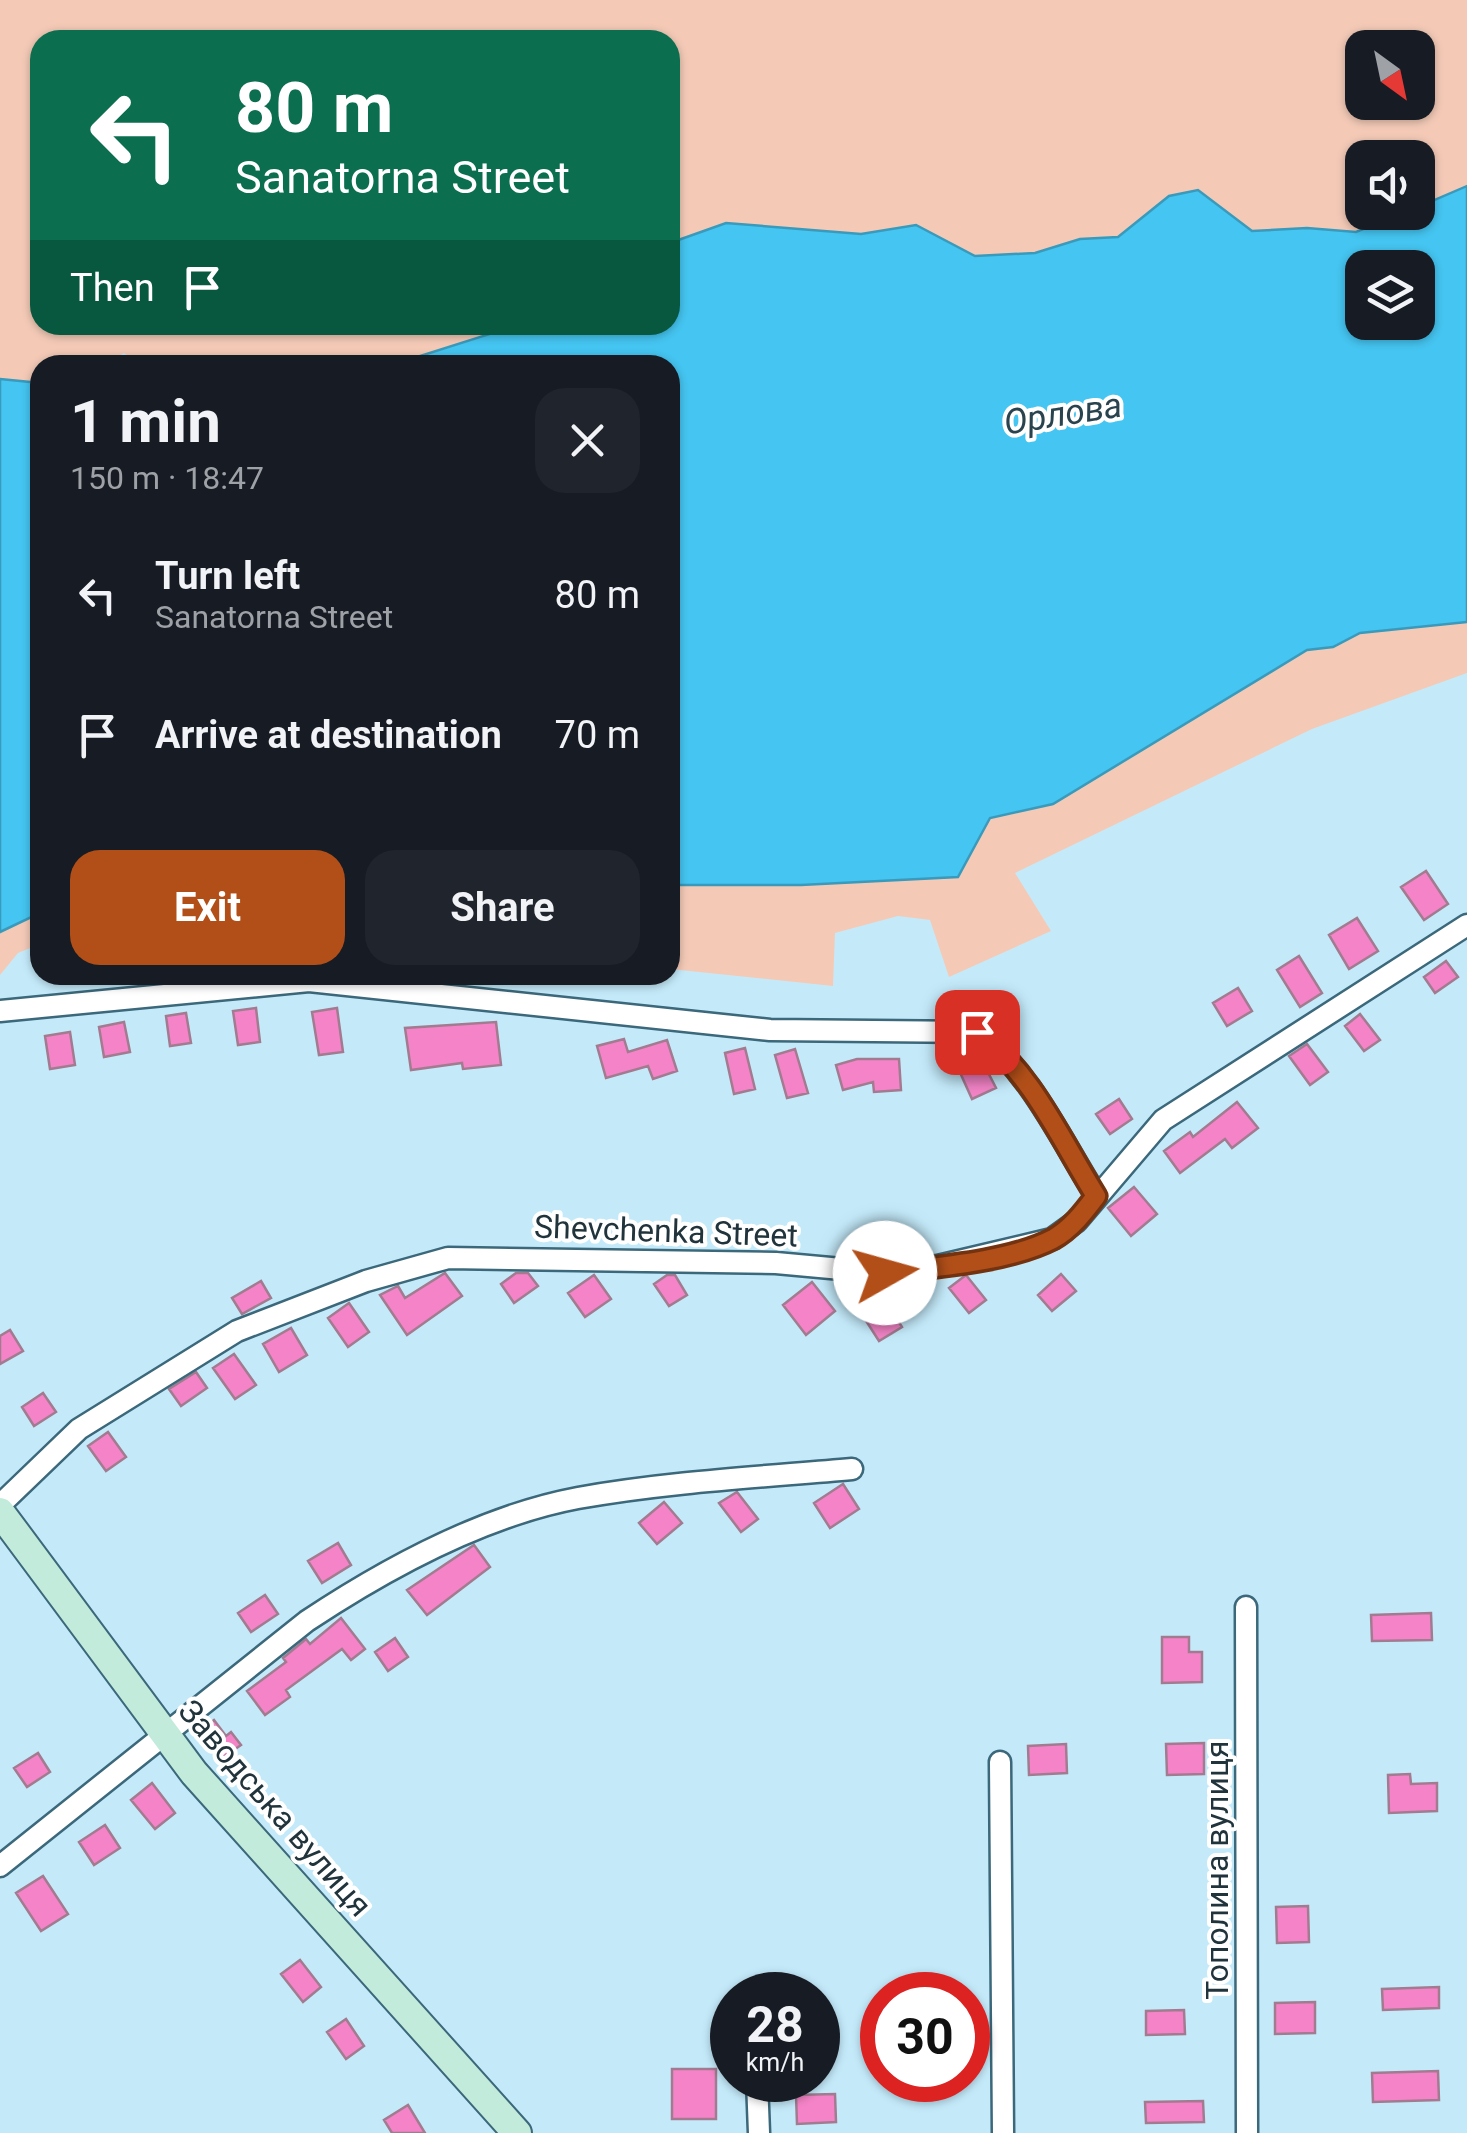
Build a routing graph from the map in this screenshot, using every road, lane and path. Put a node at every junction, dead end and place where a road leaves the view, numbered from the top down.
1 (1467, 924) edge
2 (268, 985) edge
3 (347, 985) edge
4 (0, 1011) edge
5 (1096, 1196) junction
6 (852, 1469) dead end
7 (0, 1508) edge
8 (1246, 1607) dead end
9 (165, 1736) junction
10 (1000, 1762) dead end
11 (0, 1866) edge
12 (758, 2102) edge
13 (517, 2133) edge
14 (759, 2133) edge
15 (1002, 2133) edge
16 (1247, 2133) edge

1 - 5 street, Shevchenka Street
2 - 4 street
3 - 5 street
5 - 7 street, Shevchenka Street
6 - 9 street
7 - 9 street, Заводська вулиця
8 - 16 street, Тополина вулиця
9 - 11 street
9 - 13 street, Заводська вулиця
10 - 15 street
12 - 14 street

